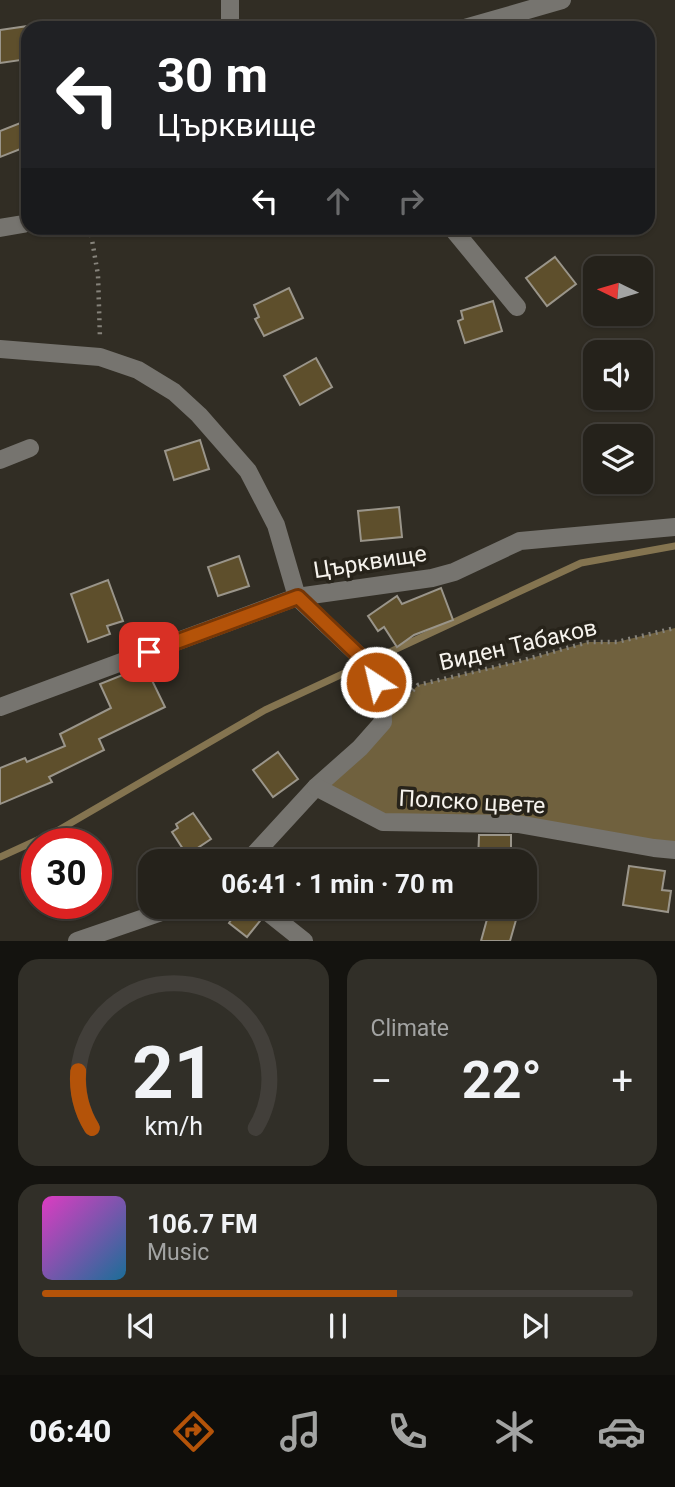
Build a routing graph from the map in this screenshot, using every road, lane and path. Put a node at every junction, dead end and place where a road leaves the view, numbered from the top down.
1 (230, 0) edge
2 (562, 0) edge
3 (230, 21) edge
4 (489, 21) edge
5 (21, 224) edge
6 (0, 228) edge
7 (91, 235) edge
8 (458, 235) edge
9 (517, 307) dead end
10 (0, 349) edge
11 (100, 358) junction
12 (30, 448) dead end
13 (0, 460) edge
14 (675, 527) edge
15 (298, 597) junction
16 (675, 628) edge
17 (0, 707) edge
18 (383, 722) junction
19 (316, 787) junction
20 (259, 849) edge
21 (675, 850) edge
22 (141, 919) edge
23 (276, 919) edge
24 (77, 941) edge
25 (304, 941) edge

1 - 3 street
2 - 4 street
5 - 6 street
7 - 11 path
8 - 9 street
10 - 11 street
11 - 15 street
12 - 13 street
14 - 15 street, Църквище
15 - 17 street, Църквище
15 - 18 street
16 - 18 path, Виден Табаков
18 - 19 street
19 - 20 street
19 - 21 street, Полско цвете
22 - 24 street
23 - 25 street

